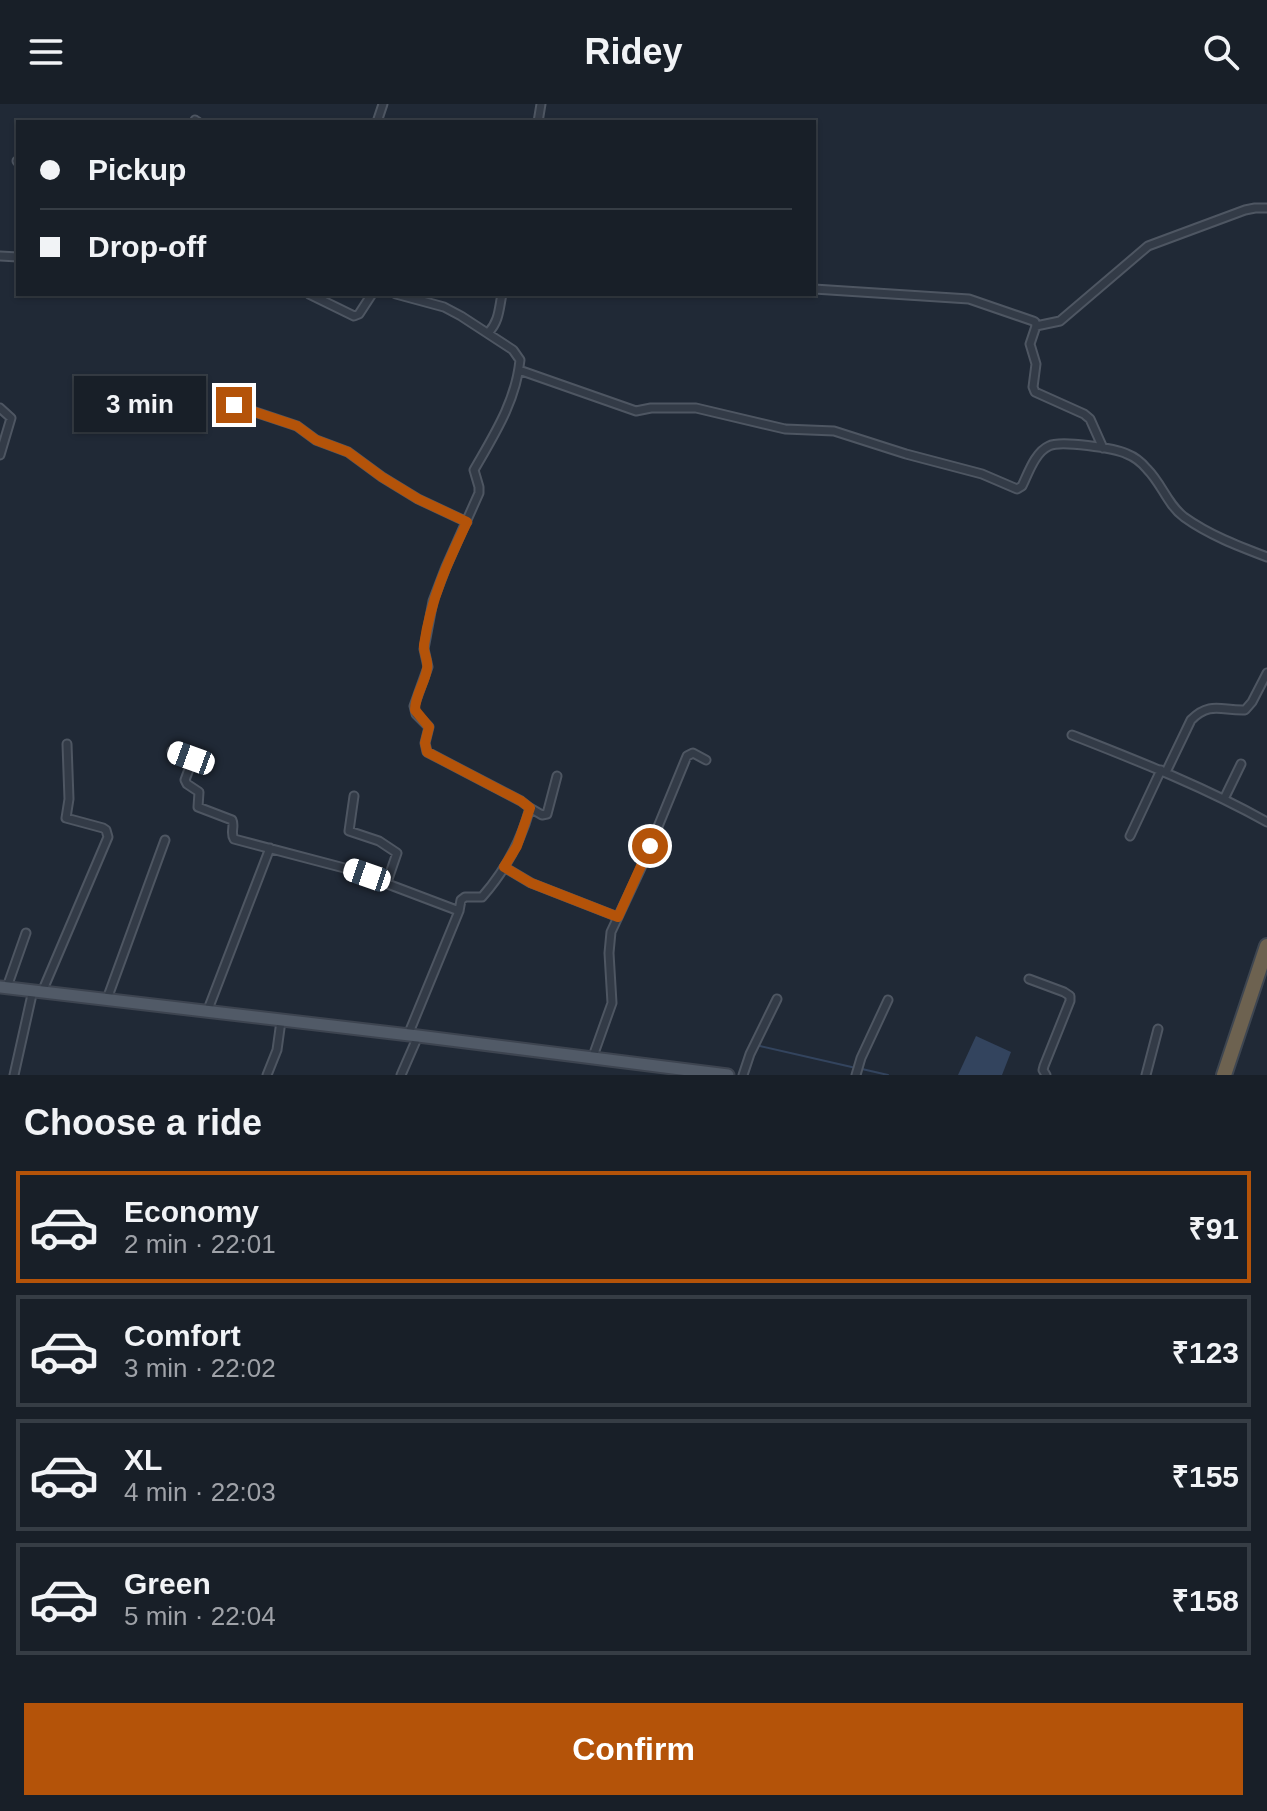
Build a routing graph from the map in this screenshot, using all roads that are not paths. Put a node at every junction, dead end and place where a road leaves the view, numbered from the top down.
1 (1267, 208) edge
2 (816, 289) edge
3 (313, 296) edge
4 (371, 296) edge
5 (403, 296) edge
6 (502, 296) edge
7 (1036, 326) junction
8 (488, 333) junction
9 (519, 370) junction
10 (234, 405) dead end
11 (0, 408) edge
12 (1103, 448) junction
13 (0, 455) edge
14 (467, 522) junction
15 (1267, 557) edge
16 (1267, 673) edge
17 (1072, 735) dead end
18 (67, 744) dead end
19 (172, 751) dead end
20 (706, 760) dead end
21 (1241, 764) dead end
22 (1163, 771) junction
23 (557, 776) dead end
24 (354, 796) dead end
25 (1224, 799) junction
26 (530, 808) junction
27 (1267, 822) edge
28 (1130, 836) dead end
29 (165, 840) dead end
30 (270, 848) junction
31 (504, 867) junction
32 (387, 882) junction
33 (459, 911) junction
34 (618, 917) junction
35 (26, 933) dead end
36 (1267, 946) edge
37 (1029, 979) dead end
38 (3, 987) edge
39 (38, 991) junction
40 (107, 999) junction
41 (777, 999) dead end
42 (888, 1000) dead end
43 (207, 1012) junction
44 (281, 1021) junction
45 (1158, 1029) dead end
46 (413, 1036) junction
47 (592, 1059) junction
48 (636, 1070) edge
49 (14, 1075) edge
50 (267, 1075) edge
51 (401, 1075) edge
52 (728, 1075) edge
53 (743, 1075) edge
54 (856, 1075) edge
55 (1046, 1075) edge
56 (1146, 1075) edge
57 (1224, 1075) edge

1 - 7 street
2 - 7 street
3 - 4 street
5 - 8 street
6 - 8 street
7 - 12 street
8 - 9 street
9 - 12 street
9 - 14 street
10 - 14 street
11 - 13 street
12 - 15 street
14 - 26 street
16 - 22 street
17 - 22 street
18 - 39 street
19 - 30 street
20 - 34 street
21 - 25 street
22 - 25 street
22 - 28 street
23 - 26 street
24 - 32 street
25 - 27 street
26 - 31 street
29 - 40 street
30 - 32 street
30 - 43 street
31 - 33 street
31 - 34 street
32 - 33 street
33 - 46 street
34 - 47 street
35 - 38 street
36 - 57 highway
37 - 55 street
38 - 39 main road
39 - 40 main road
39 - 49 street
40 - 43 main road
41 - 53 street
42 - 54 street
43 - 44 main road
44 - 46 main road
44 - 50 street
45 - 56 street
46 - 47 main road
46 - 51 street
47 - 48 main road
48 - 52 main road

